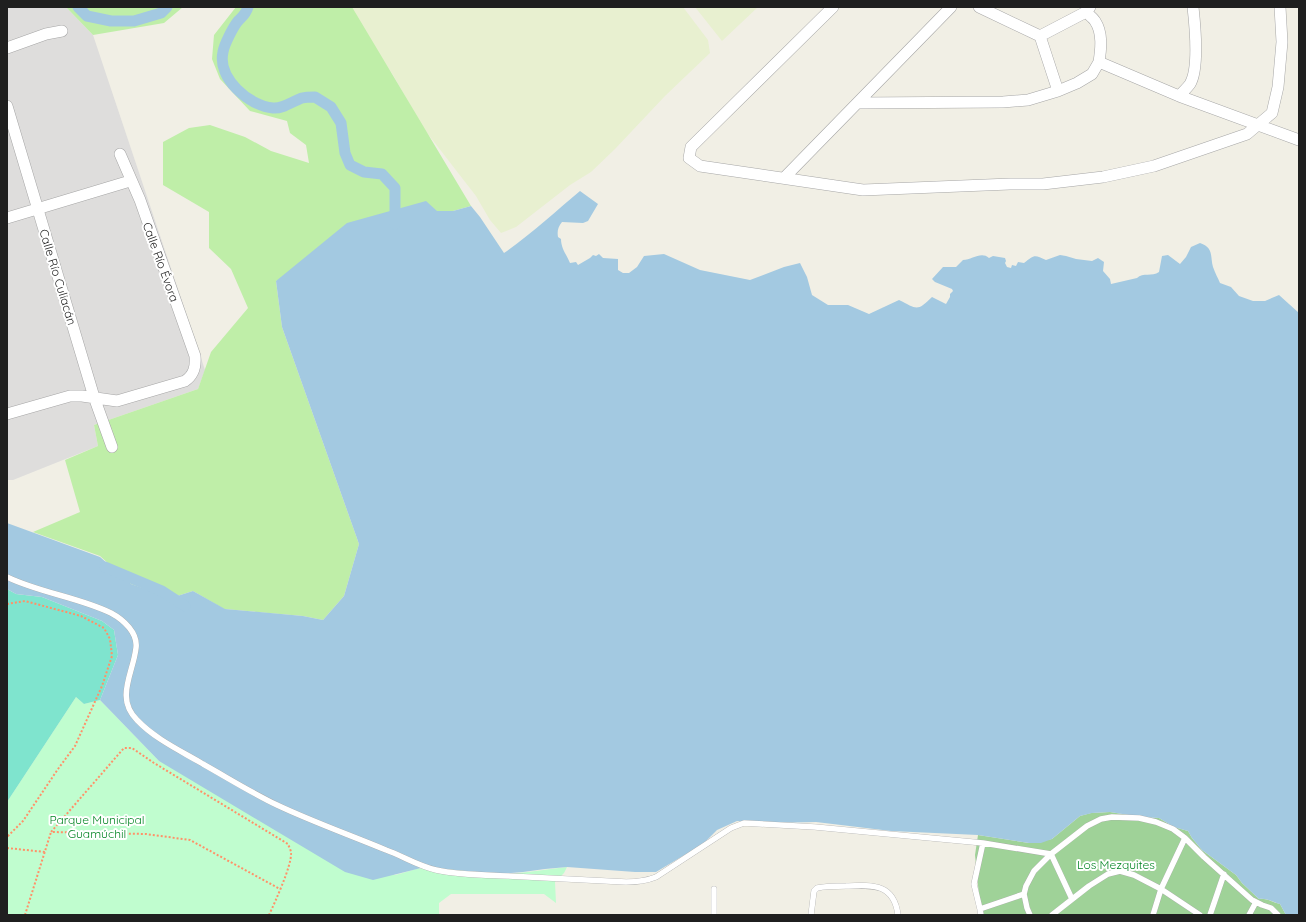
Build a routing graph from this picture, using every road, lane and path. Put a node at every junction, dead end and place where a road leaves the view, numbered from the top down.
1 (833, 7) edge
2 (950, 7) edge
3 (979, 7) edge
4 (1193, 7) edge
5 (1280, 7) edge
6 (1088, 10) edge
7 (62, 31) dead end
8 (1040, 36) junction
9 (7, 48) edge
10 (1099, 62) junction
11 (1058, 91) junction
12 (1179, 96) junction
13 (858, 103) junction
14 (7, 106) edge
15 (1258, 124) junction
16 (1299, 140) edge
17 (120, 154) dead end
18 (784, 178) junction
19 (130, 180) junction
20 (38, 208) junction
21 (7, 218) edge
22 (94, 397) junction
23 (7, 414) edge
24 (112, 447) dead end
25 (7, 577) edge
26 (7, 604) edge
27 (52, 832) junction
28 (7, 837) edge
29 (1185, 838) junction
30 (983, 843) junction
31 (7, 848) edge
32 (45, 852) junction
33 (1051, 854) junction
34 (1224, 874) junction
35 (280, 889) junction
36 (714, 889) dead end
37 (1161, 889) junction
38 (1024, 894) junction
39 (1072, 899) junction
40 (1256, 902) junction
41 (981, 912) edge
42 (25, 915) edge
43 (269, 915) edge
44 (714, 915) edge
45 (811, 915) edge
46 (898, 915) edge
47 (1030, 915) edge
48 (1052, 915) edge
49 (1153, 915) edge
50 (1200, 915) edge
51 (1210, 915) edge
52 (1249, 915) edge
53 (1278, 915) edge

1 - 18 street
2 - 13 street
3 - 8 street
4 - 12 street
5 - 15 street
6 - 8 street
6 - 10 street
7 - 9 street
8 - 11 street
10 - 11 street
10 - 12 street
11 - 13 street
12 - 15 street
13 - 18 street
14 - 20 street, Calle Río Culiacán
15 - 16 street
15 - 18 street
17 - 19 street, Calle Río Évora
19 - 20 street
19 - 22 street, Calle Río Évora
20 - 21 street
20 - 22 street, Calle Río Culiacán
22 - 23 street
22 - 24 street, Calle Río Culiacán
25 - 30 lane
26 - 28 path
27 - 32 path
27 - 35 path
27 - 35 path
29 - 33 lane
29 - 34 lane
29 - 37 lane
30 - 33 lane
30 - 41 lane
31 - 32 path
32 - 42 path
33 - 38 lane
33 - 39 lane
34 - 40 lane
34 - 51 lane
35 - 43 path
36 - 44 lane
37 - 39 lane
37 - 49 lane
37 - 50 lane
38 - 41 lane
38 - 47 lane
39 - 48 lane
40 - 52 lane
40 - 53 lane
45 - 46 lane

